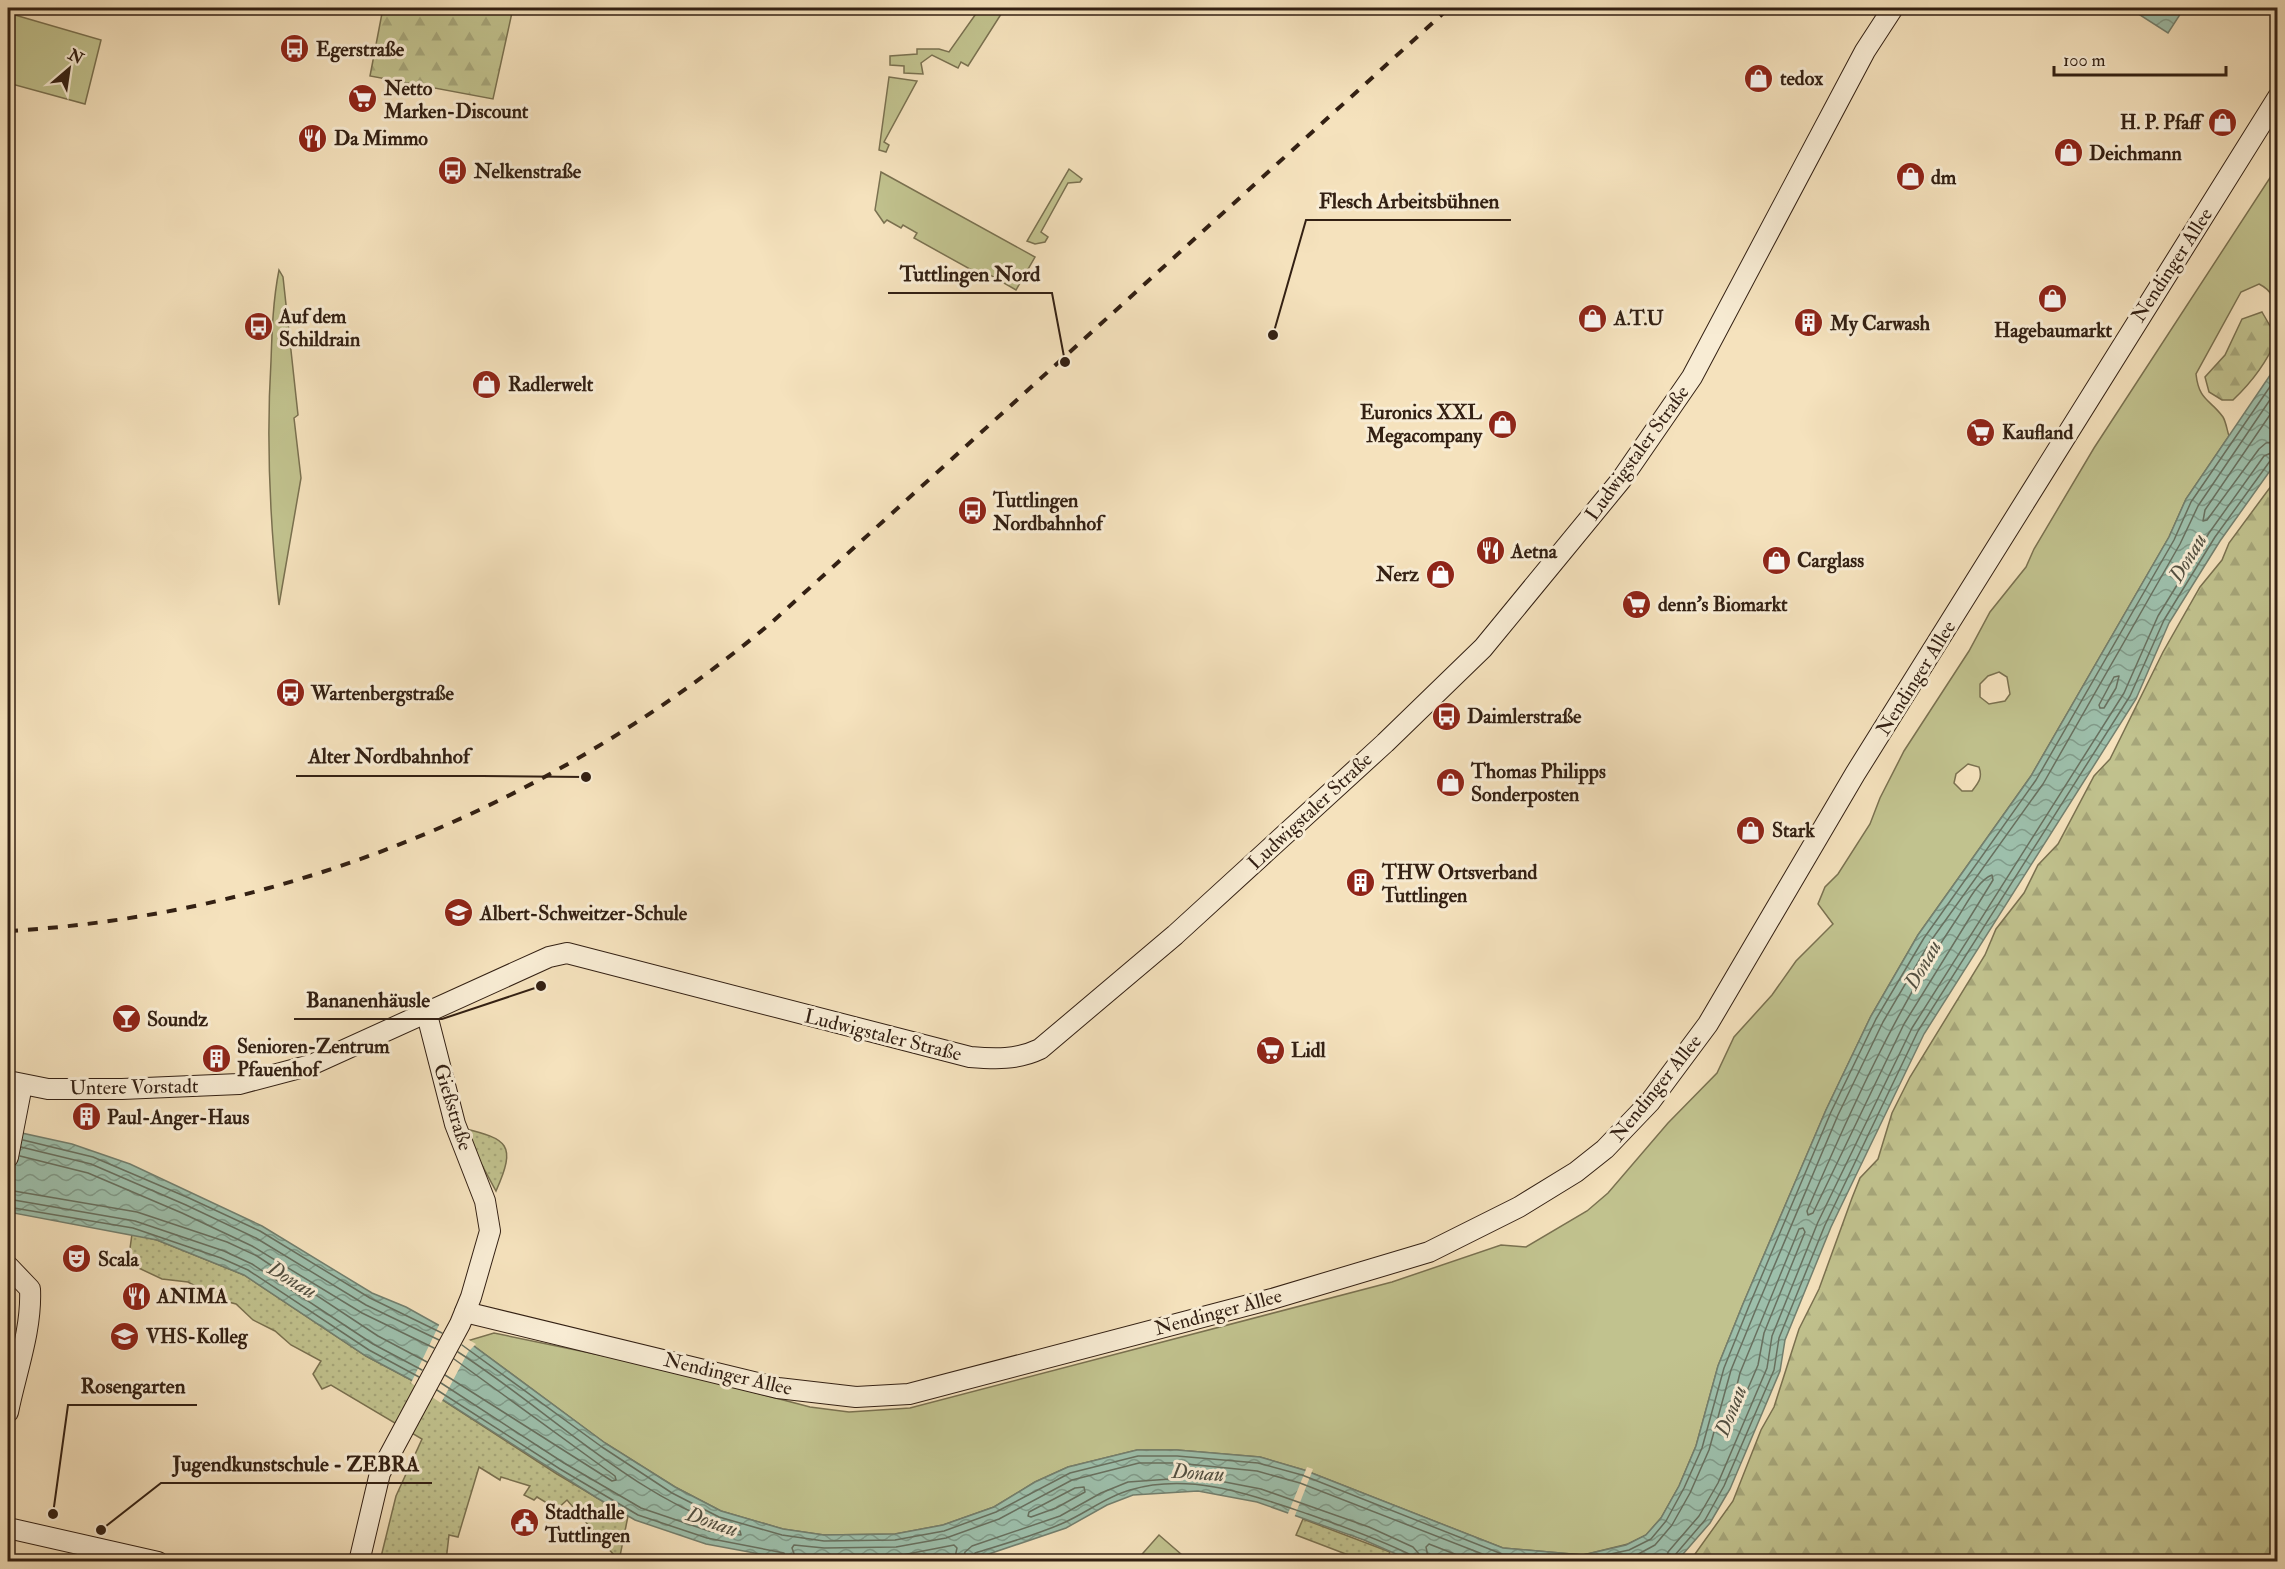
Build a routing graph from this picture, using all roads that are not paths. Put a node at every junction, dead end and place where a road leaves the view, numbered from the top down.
1 (1893, 8) edge
2 (2277, 97) edge
3 (426, 1011) junction
4 (15, 1083) edge
5 (8, 1157) edge
6 (8, 1266) edge
7 (465, 1312) junction
8 (8, 1412) edge
9 (8, 1528) edge
10 (70, 1553) edge
11 (158, 1562) edge
12 (359, 1562) edge

1 - 3 street, Ludwigstaler Straße
2 - 7 street, Nendinger Allee
3 - 4 street, Untere Vorstadt
3 - 7 street, Gießstraße
4 - 5 street
6 - 8 street
7 - 12 street, Gießstraße
9 - 10 street
10 - 11 street

